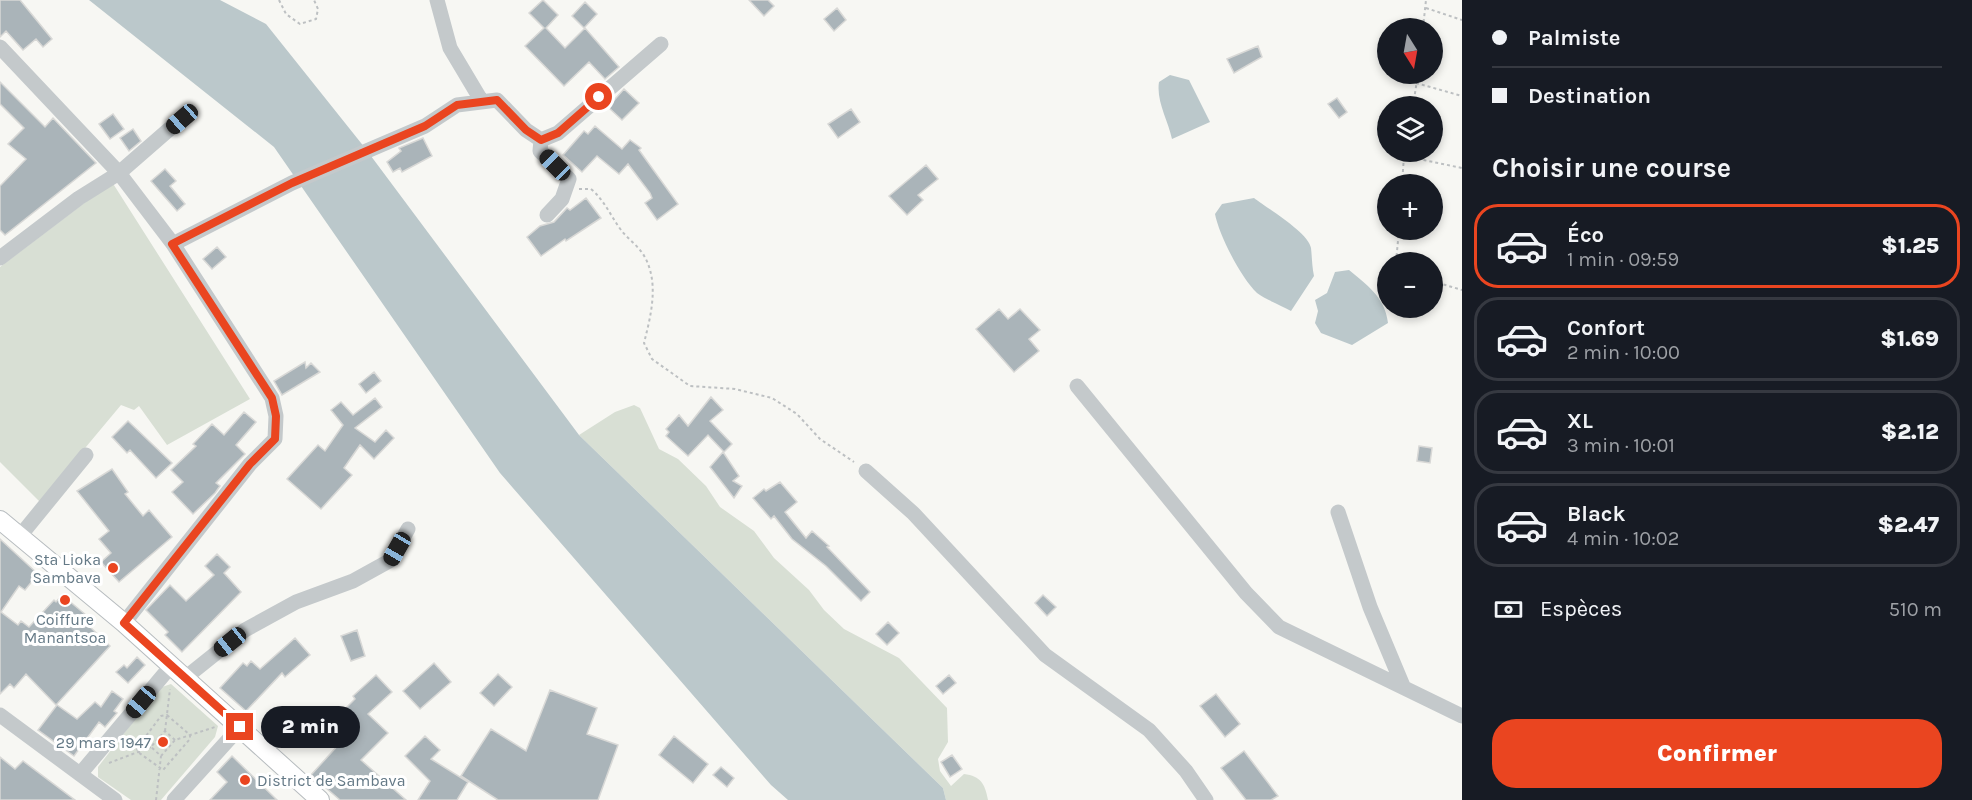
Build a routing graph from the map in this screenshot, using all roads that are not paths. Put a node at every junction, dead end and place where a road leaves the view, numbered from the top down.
1 (437, 0) edge
2 (660, 44) dead end
3 (0, 47) edge
4 (481, 100) junction
5 (182, 119) dead end
6 (541, 140) junction
7 (120, 172) junction
8 (547, 215) dead end
9 (172, 244) junction
10 (0, 258) edge
11 (1077, 386) dead end
12 (86, 455) dead end
13 (866, 471) road end
14 (1338, 512) dead end
15 (0, 520) edge
16 (408, 529) dead end
17 (20, 537) junction
18 (124, 623) junction
19 (176, 671) junction
20 (1403, 686) junction
21 (0, 715) edge
22 (1462, 716) edge
23 (236, 724) junction
24 (81, 773) junction
25 (115, 800) edge
26 (174, 800) edge
27 (320, 800) edge
28 (1206, 800) edge

1 - 4 street
2 - 6 street
3 - 7 street
4 - 6 street
4 - 9 street
5 - 7 street
6 - 8 street
7 - 9 street
7 - 10 street
9 - 18 street
11 - 20 street
12 - 17 street
13 - 28 street
14 - 20 street
15 - 17 main road
16 - 19 street
17 - 18 main road
18 - 19 main road
19 - 23 main road
19 - 24 street
20 - 22 street
21 - 24 street
23 - 26 street
23 - 27 main road
24 - 25 street

